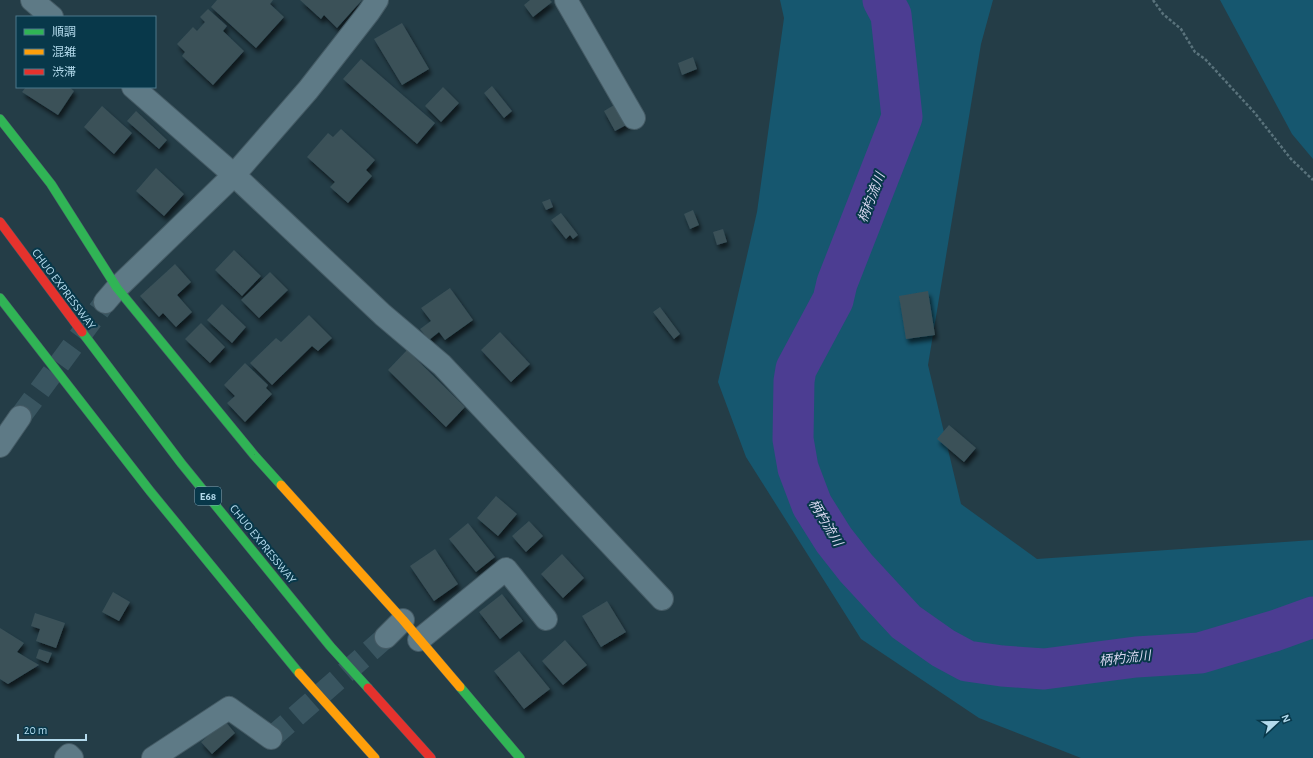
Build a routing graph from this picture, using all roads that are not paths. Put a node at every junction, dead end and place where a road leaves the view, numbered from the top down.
1 (32, 0) edge
2 (377, 0) edge
3 (566, 0) edge
4 (51, 16) edge
5 (134, 88) edge
6 (634, 118) dead end
7 (0, 119) edge
8 (234, 174) junction
9 (0, 222) edge
10 (111, 295) junction
11 (0, 298) edge
12 (20, 417) tunnel mouth
13 (0, 446) edge
14 (662, 599) dead end
15 (546, 619) dead end
16 (403, 620) junction
17 (386, 637) tunnel mouth
18 (419, 640) junction
19 (271, 738) dead end
20 (66, 758) edge
21 (72, 758) edge
22 (153, 758) edge
23 (376, 758) edge
24 (431, 758) edge
25 (520, 758) edge

1 - 4 street
2 - 8 street
3 - 6 street
5 - 8 street
7 - 10 main road
8 - 10 street
8 - 14 street
9 - 24 main road, CHUO EXPRESSWAY / E68
10 - 16 main road
11 - 23 main road
12 - 13 street
15 - 18 street
16 - 17 street
16 - 18 main road
18 - 25 main road
19 - 22 street
20 - 21 street

